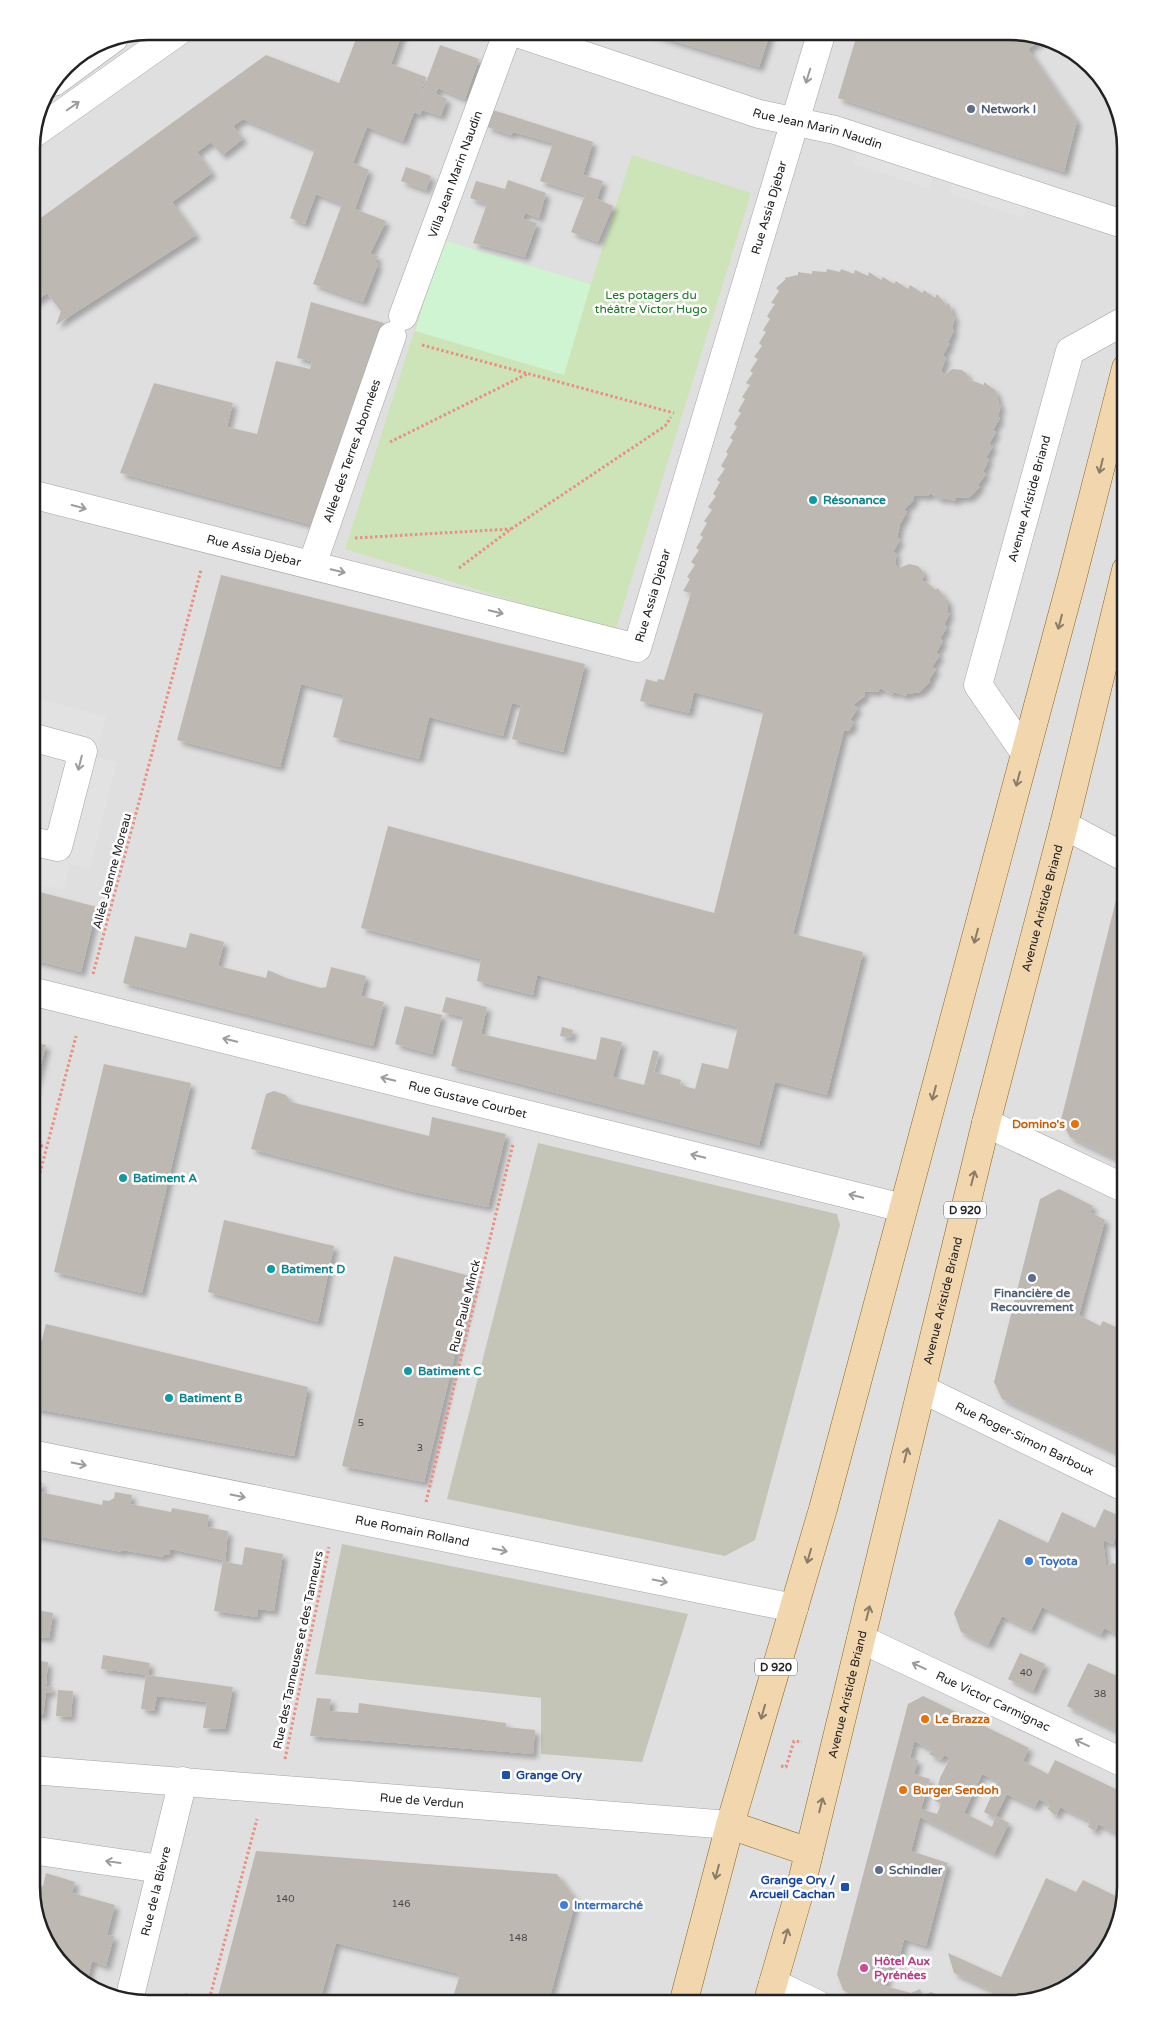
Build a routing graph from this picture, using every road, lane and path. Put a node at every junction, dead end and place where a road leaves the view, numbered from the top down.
1 (166, 40) edge
2 (506, 40) edge
3 (536, 40) edge
4 (819, 40) edge
5 (794, 120) junction
6 (42, 128) edge
7 (1117, 222) edge
8 (1117, 325) edge
9 (397, 326) junction
10 (527, 374) junction
11 (1117, 402) edge
12 (674, 413) junction
13 (704, 422) junction
14 (347, 464) junction
15 (40, 496) edge
16 (511, 529) junction
17 (209, 540) junction
18 (317, 552) junction
19 (456, 570) dead end
20 (1117, 607) edge
21 (40, 739) edge
22 (1025, 753) junction
23 (1064, 825) junction
24 (40, 843) edge
25 (1117, 853) edge
26 (40, 993) edge
27 (85, 1005) junction
28 (521, 1112) junction
29 (986, 1123) junction
30 (40, 1145) edge
31 (46, 1147) junction
32 (40, 1171) edge
33 (1117, 1185) edge
34 (903, 1208) junction
35 (922, 1389) junction
36 (40, 1456) edge
37 (1117, 1484) edge
38 (335, 1516) junction
39 (418, 1533) junction
40 (794, 1608) junction
41 (861, 1639) junction
42 (807, 1744) dead end
43 (1117, 1760) edge
44 (776, 1764) dead end
45 (40, 1771) edge
46 (183, 1781) junction
47 (272, 1788) junction
48 (730, 1825) junction
49 (40, 1851) edge
50 (809, 1852) junction
51 (161, 1869) junction
52 (770, 1993) edge
53 (131, 1994) edge
54 (211, 1995) edge
55 (684, 1995) edge

6 -> 1 street
2 - 9 street, Villa Jean Marin Naudin
3 - 5 street, Rue Jean Marin Naudin
4 -> 5 street, Rue Assia Djebar
5 - 7 street, Rue Jean Marin Naudin
5 - 13 street, Rue Assia Djebar
8 - 22 street, Avenue Aristide Briand
9 - 10 path
9 - 14 street, Allée des Terres Abonnées
10 - 12 path
10 - 14 path
11 -> 22 main road, D 920
12 - 13 path
12 - 16 path
18 -> 13 street, Rue Assia Djebar
14 - 18 street, Allée des Terres Abonnées
15 -> 17 street, Rue Assia Djebar
16 - 18 path
16 - 19 path
17 - 18 street, Rue Assia Djebar
17 - 27 path, Allée Jeanne Moreau
20 - 23 main road, Avenue Aristide Briand / D 920
21 -> 24 street
22 -> 34 main road, D 920
23 - 25 street
23 - 29 main road, Avenue Aristide Briand / D 920
26 - 27 street, Rue Gustave Courbet
28 -> 27 street, Rue Gustave Courbet
27 - 31 path, Allée Jeanne Moreau
34 -> 28 street, Rue Gustave Courbet
28 - 39 path, Rue Paule Minck
29 - 33 street
35 -> 29 main road, Avenue Aristide Briand / D 920
30 - 31 path
31 - 32 path, Allée Jeanne Moreau
34 -> 40 main road, D 920
35 - 37 street, Rue Roger-Simon Barboux
41 -> 35 main road, Avenue Aristide Briand / D 920
36 -> 38 street, Rue Romain Rolland
38 - 39 street, Rue Romain Rolland
38 - 47 path, Rue des Tanneuses et des Tanneurs
39 -> 40 street, Rue Romain Rolland
40 -> 48 main road, D 920
43 -> 41 street, Rue Victor Carmignac
50 -> 41 main road, Avenue Aristide Briand / D 920
42 - 44 path
45 - 46 street, Rue de Verdun
46 - 47 street, Rue de Verdun
46 - 51 street, Rue de la Bièvre
47 - 48 street, Rue de Verdun
47 - 54 path, Rue des Tanneuses et des Tanneurs
48 - 50 main road, Rue de Verdun
48 -> 55 main road, D 920
51 -> 49 street
52 -> 50 main road, Avenue Aristide Briand / D 920
51 - 53 street, Rue de la Bièvre

